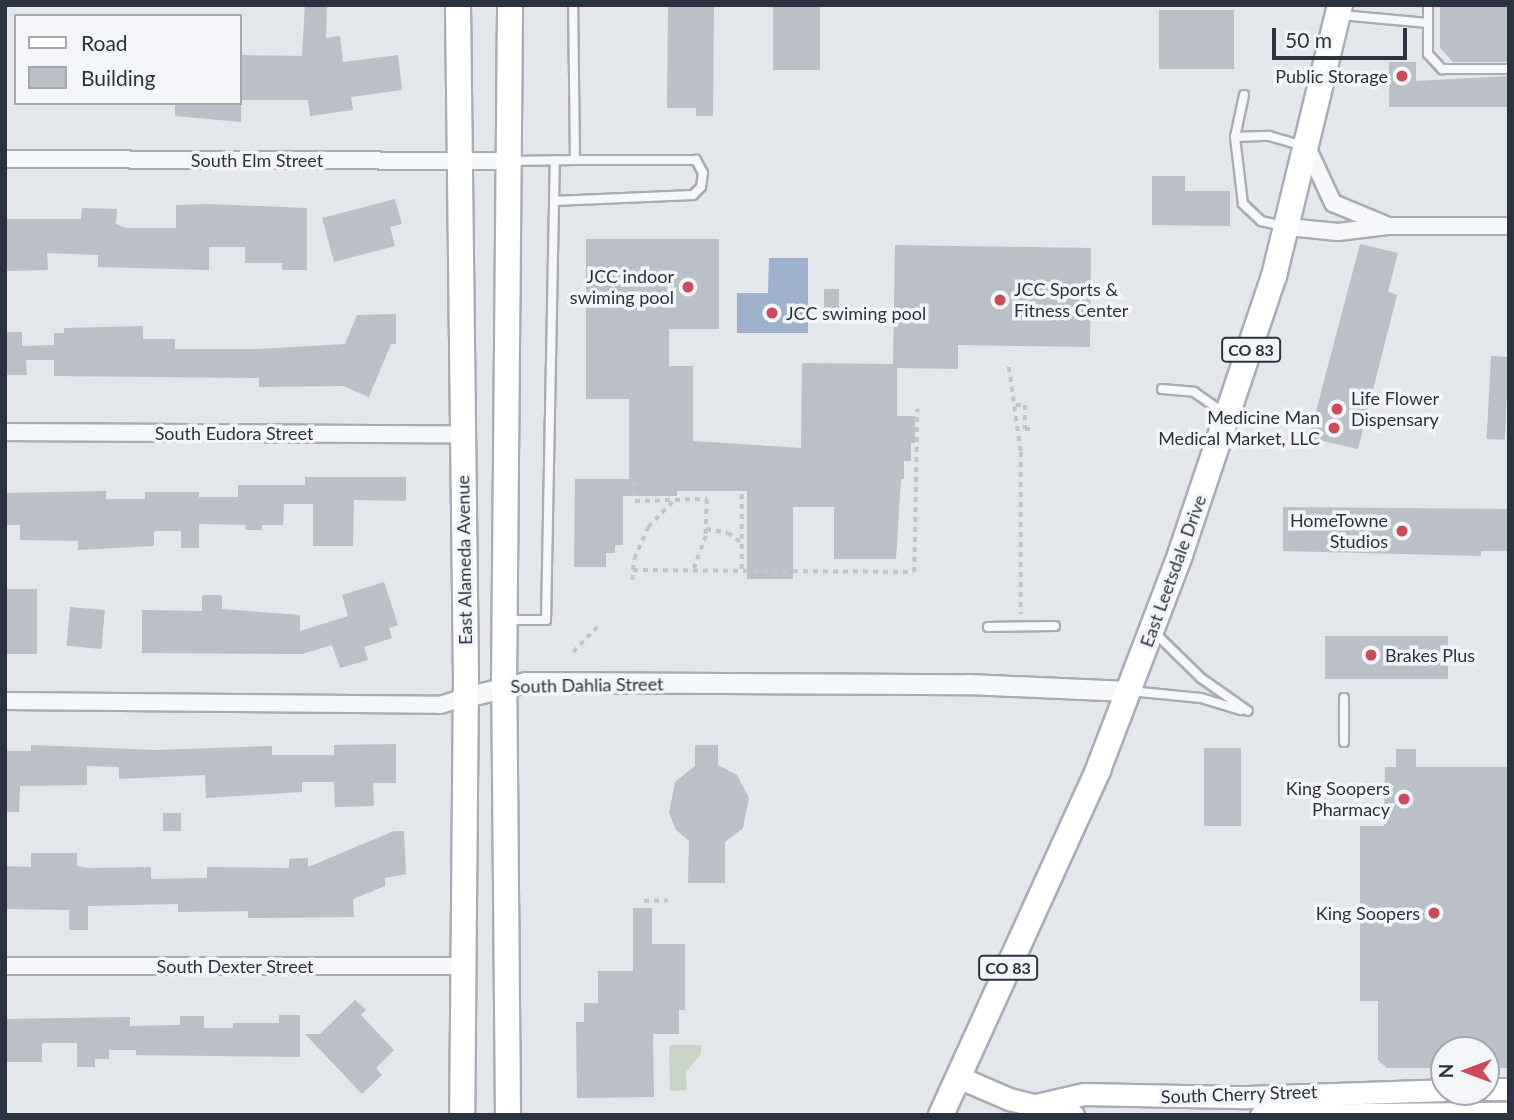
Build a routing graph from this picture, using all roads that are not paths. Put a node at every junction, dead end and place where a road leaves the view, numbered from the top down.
1 (458, 5) edge
2 (510, 5) edge
3 (573, 5) edge
4 (1428, 5) edge
5 (1339, 10) edge
6 (1428, 23) junction
7 (1509, 69) edge
8 (1244, 95) dead end
9 (1235, 137) junction
10 (1307, 147) junction
11 (5, 159) edge
12 (555, 160) junction
13 (575, 160) junction
14 (460, 161) junction
15 (509, 161) junction
16 (554, 201) junction
17 (1388, 226) junction
18 (1509, 226) edge
19 (1288, 227) junction
20 (1162, 389) dead end
21 (1228, 416) junction
22 (5, 432) edge
23 (462, 434) junction
24 (505, 620) junction
25 (1055, 626) dead end
26 (988, 627) dead end
27 (1152, 630) junction
28 (504, 685) junction
29 (1128, 691) junction
30 (466, 697) junction
31 (1344, 698) dead end
32 (5, 701) edge
33 (1344, 742) dead end
34 (5, 966) edge
35 (465, 966) junction
36 (958, 1077) junction
37 (1430, 1090) edge
38 (1036, 1105) junction
39 (1509, 1113) edge
40 (462, 1115) edge
41 (508, 1115) edge
42 (941, 1115) edge
43 (1073, 1115) edge
44 (1261, 1115) edge

1 - 14 main road, East Alameda Avenue
2 - 15 main road
3 - 13 lane
4 - 6 lane
5 - 6 lane
5 - 10 main road, East Leetsdale Drive / CO 83
6 - 7 lane
8 - 9 lane
9 - 10 lane
9 - 19 lane
10 - 17 street
10 - 19 main road, East Leetsdale Drive / CO 83
11 - 14 street, South Elm Street
12 - 13 lane
12 - 15 lane
12 - 16 lane
13 - 16 lane
14 - 15 street, South Elm Street
14 - 23 main road, East Alameda Avenue
15 - 24 main road
16 - 24 lane
17 - 18 street
17 - 19 street
19 - 21 main road, East Leetsdale Drive / CO 83
20 - 21 lane
21 - 27 main road, East Leetsdale Drive / CO 83
22 - 23 street, South Eudora Street
23 - 30 main road, East Alameda Avenue
24 - 28 main road
25 - 26 lane
27 - 29 main road, East Leetsdale Drive / CO 83
27 - 29 lane
28 - 29 street, South Dahlia Street
28 - 30 street, South Dahlia Street
28 - 41 main road
29 - 36 main road, East Leetsdale Drive / CO 83
30 - 32 street, South Dahlia Street
30 - 35 main road, East Alameda Avenue
31 - 33 lane
34 - 35 street, South Dexter Street
35 - 40 main road, East Alameda Avenue
36 - 38 main road, South Cherry Street
36 - 42 main road, East Leetsdale Drive / CO 83
37 - 38 main road, South Cherry Street
38 - 43 main road, South Cherry Street
39 - 44 main road, South Cherry Street

